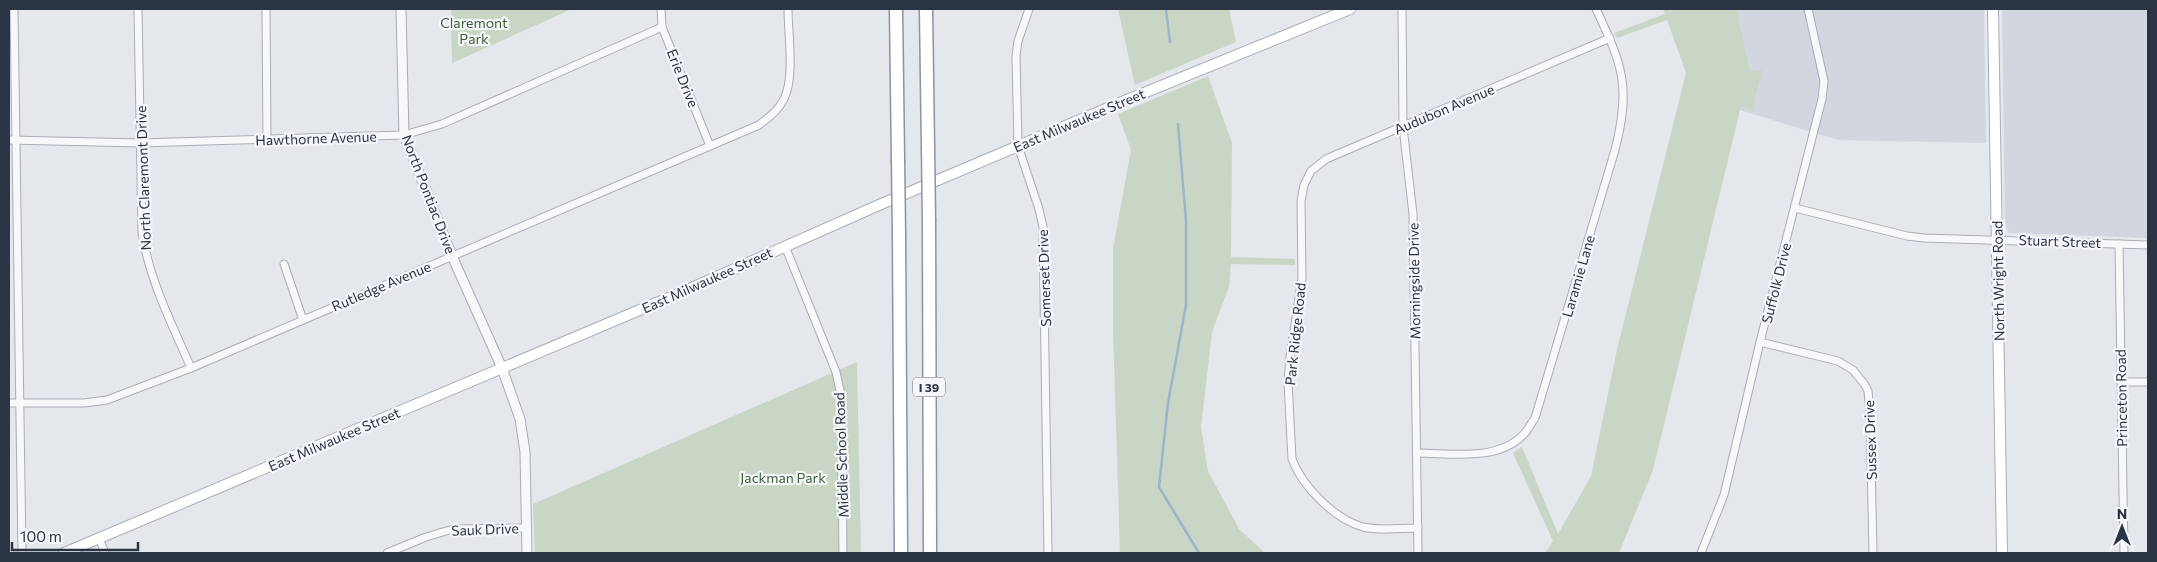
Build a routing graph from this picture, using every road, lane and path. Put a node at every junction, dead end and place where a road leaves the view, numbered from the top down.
1 (14, 9) edge
2 (138, 9) edge
3 (266, 9) edge
4 (401, 9) edge
5 (661, 9) edge
6 (788, 9) edge
7 (896, 9) edge
8 (926, 9) edge
9 (1029, 9) edge
10 (1350, 9) edge
11 (1402, 9) edge
12 (1596, 9) edge
13 (1808, 9) edge
14 (1993, 9) edge
15 (662, 27) junction
16 (1610, 38) junction
17 (1403, 126) junction
18 (404, 135) junction
19 (12, 140) edge
20 (267, 140) junction
21 (140, 143) junction
22 (710, 146) junction
23 (1018, 146) junction
24 (1301, 201) joint
25 (1795, 208) junction
26 (1997, 239) junction
27 (2119, 244) junction
28 (2148, 244) edge
29 (785, 246) junction
30 (452, 256) junction
31 (284, 264) dead end
32 (303, 320) junction
33 (1760, 342) junction
34 (191, 368) junction
35 (502, 368) junction
36 (2121, 382) junction
37 (2148, 382) edge
38 (9, 403) edge
39 (21, 403) junction
40 (1417, 453) junction
41 (527, 528) junction
42 (1418, 528) junction
43 (99, 538) junction
44 (22, 553) edge
45 (64, 553) edge
46 (105, 553) edge
47 (387, 553) edge
48 (527, 553) edge
49 (843, 553) edge
50 (901, 553) edge
51 (930, 553) edge
52 (1048, 553) edge
53 (1418, 553) edge
54 (1701, 553) edge
55 (1873, 553) edge
56 (2002, 553) edge
57 (2124, 553) edge

1 - 19 street
2 - 21 street, North Claremont Drive
3 - 20 street
4 - 18 street, North Pontiac Drive
5 - 15 street, Erie Drive
6 - 22 street, Rutledge Avenue
7 - 50 highway, I 39, bridge
8 - 51 highway, I 39, bridge
9 - 23 street, Somerset Drive
10 - 23 main road, East Milwaukee Street
11 - 17 street, Morningside Drive
12 - 16 street, Laramie Lane
13 - 25 street, Suffolk Drive
14 - 26 main road, North Wright Road
15 - 18 street, Hawthorne Avenue
15 - 22 street, Erie Drive
16 - 17 street, Audubon Avenue
16 - 40 street, Laramie Lane
17 - 24 street, Audubon Avenue
17 - 40 street, Morningside Drive
18 - 20 street, Hawthorne Avenue
18 - 30 street, North Pontiac Drive
19 - 21 street, Hawthorne Avenue
19 - 39 street
20 - 21 street, Hawthorne Avenue
21 - 34 street, North Claremont Drive
22 - 30 street, Rutledge Avenue
23 - 29 main road, East Milwaukee Street
23 - 52 street, Somerset Drive
24 - 42 street, Park Ridge Road
25 - 26 street, Stuart Street
25 - 33 street, Suffolk Drive
26 - 27 street, Stuart Street
26 - 56 main road, North Wright Road
27 - 28 street, Stuart Street
27 - 36 street, Princeton Road
29 - 35 main road, East Milwaukee Street
29 - 49 street, Middle School Road
30 - 32 street, Rutledge Avenue
30 - 35 street, North Pontiac Drive
31 - 32 street
32 - 34 street, Rutledge Avenue
33 - 54 street, Suffolk Drive
33 - 55 street, Sussex Drive
34 - 39 street, Rutledge Avenue
35 - 41 street, North Pontiac Drive
35 - 43 main road, East Milwaukee Street
36 - 37 street
36 - 57 street, Princeton Road
38 - 39 street, Rutledge Avenue
39 - 44 street
40 - 42 street, Morningside Drive
41 - 47 street, Sauk Drive
41 - 48 street, North Pontiac Drive
42 - 53 street, Morningside Drive
43 - 45 main road, East Milwaukee Street
43 - 46 street

